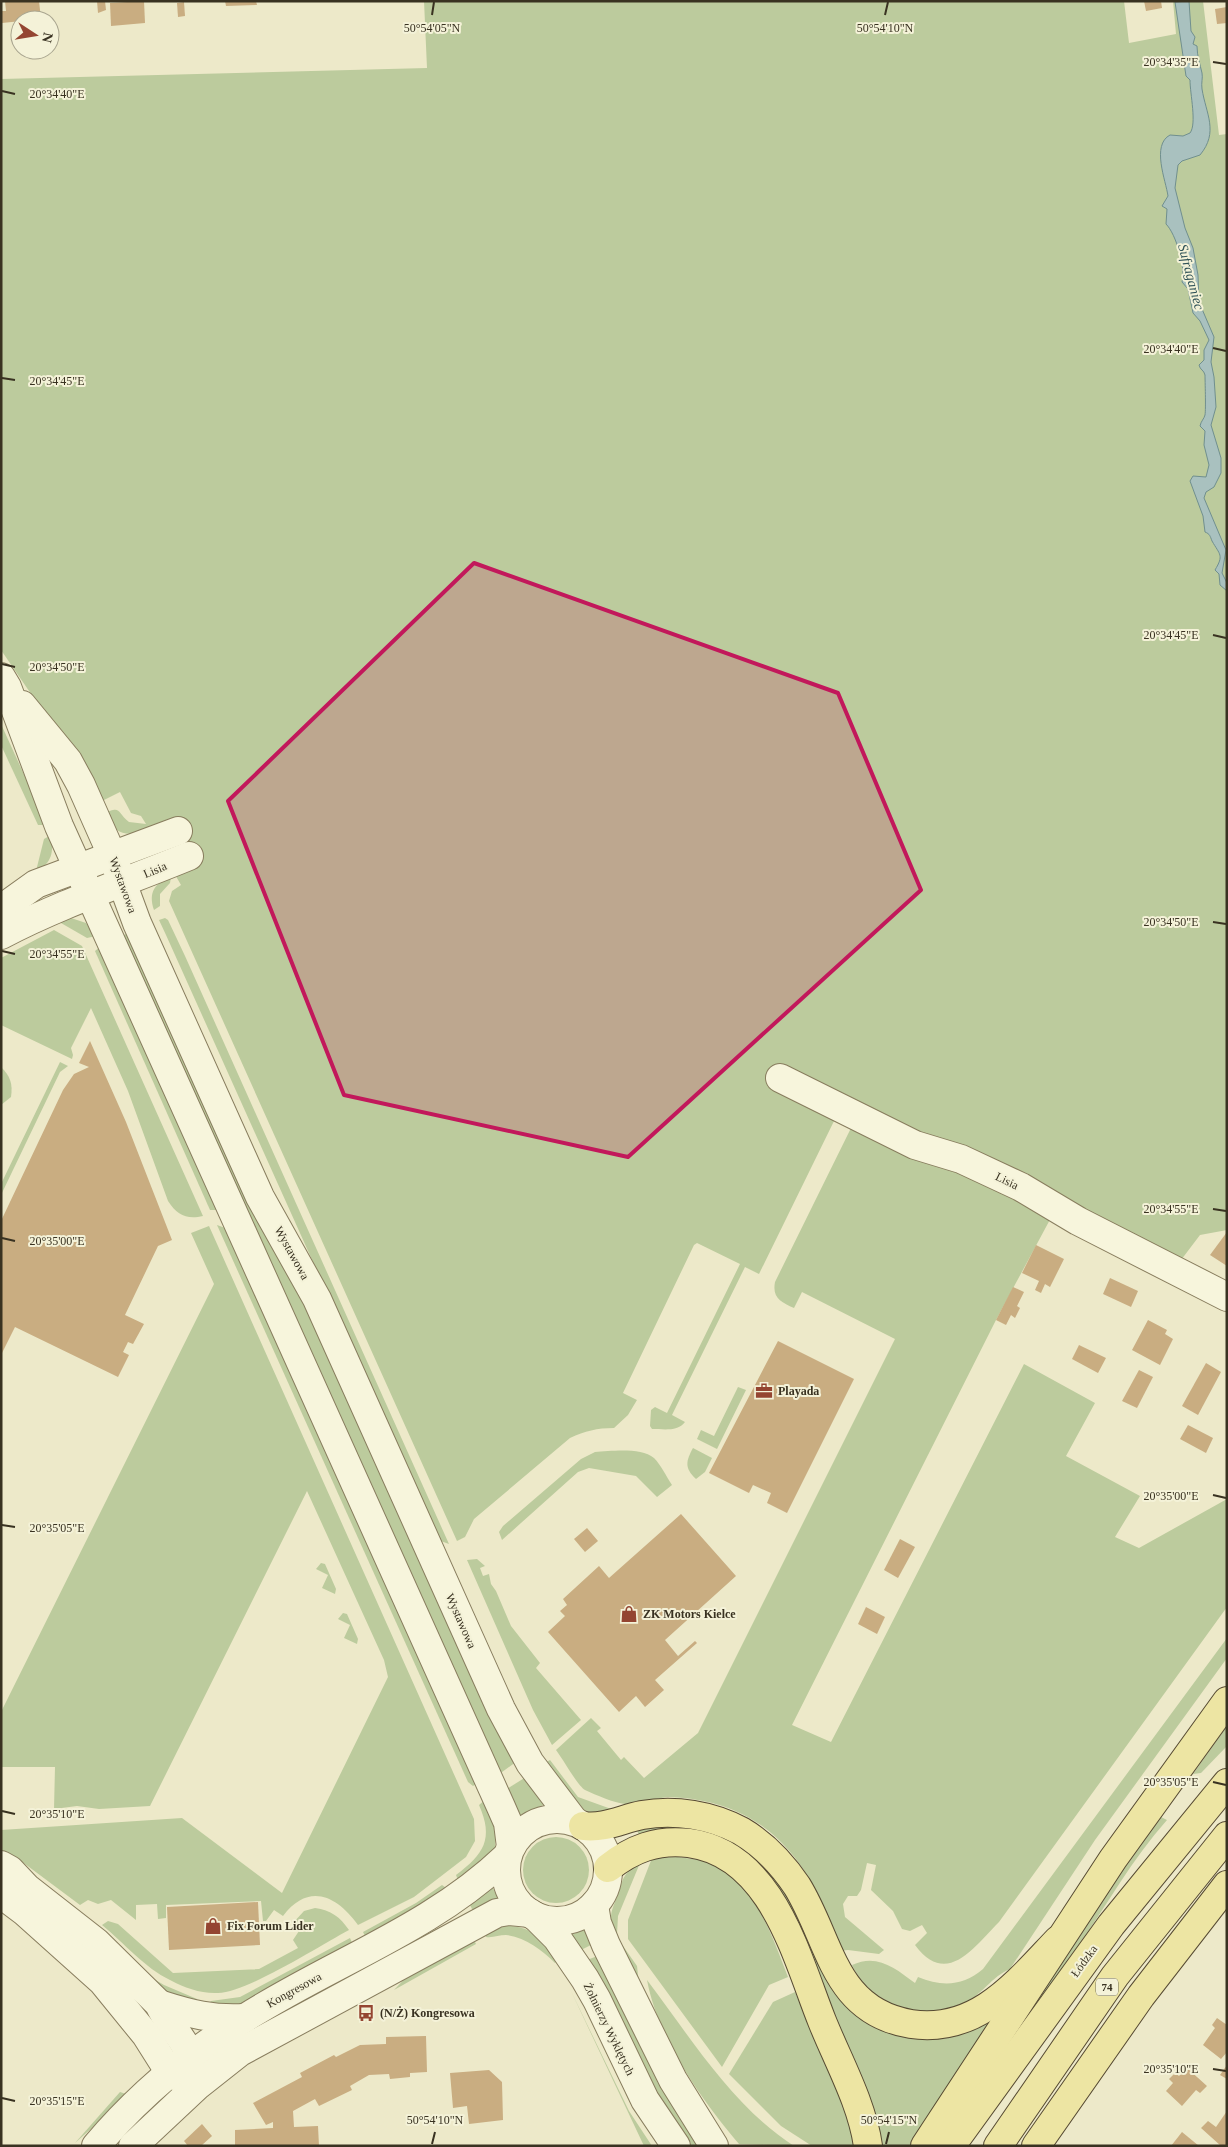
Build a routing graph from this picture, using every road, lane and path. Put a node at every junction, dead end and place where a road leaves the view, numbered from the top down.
1 (4, 682) edge
2 (178, 831) dead end
3 (112, 855) junction
4 (189, 856) dead end
5 (78, 867) junction
6 (122, 884) junction
7 (90, 895) junction
8 (1, 909) edge
9 (1, 935) edge
10 (780, 1078) dead end
11 (1227, 1297) edge
12 (1227, 1701) edge
13 (1227, 1783) edge
14 (579, 1824) junction
15 (1227, 1836) edge
16 (509, 1851) junction
17 (1, 1865) edge
18 (608, 1868) junction
19 (1227, 1885) edge
20 (1, 1894) edge
21 (594, 1905) junction
22 (533, 1915) junction
23 (1058, 1940) junction
24 (159, 2004) junction
25 (245, 2018) junction
26 (192, 2054) junction
27 (170, 2073) junction
28 (197, 2086) junction
29 (96, 2146) edge
30 (133, 2146) edge
31 (676, 2146) edge
32 (714, 2146) edge
33 (868, 2146) edge
34 (925, 2146) edge
35 (951, 2146) edge
36 (998, 2146) edge
37 (1036, 2146) edge

1 - 3 street, Wystawowa
1 - 5 street, Wystawowa
2 - 3 street
3 - 5 street
3 - 6 street, Wystawowa
4 - 6 street, Lisia
5 - 7 street, Wystawowa
5 - 8 street
6 - 7 street, Lisia
6 - 14 street, Wystawowa
7 - 9 street, Lisia
7 - 16 street, Wystawowa
10 - 11 street, Lisia
12 - 23 main road
13 - 35 main road, Łódzka
14 - 16 street
14 - 18 street
14 - 23 main road
15 - 36 main road, 74
16 - 22 street
16 - 25 street, Kongresowa
17 - 24 street
18 - 21 street
18 - 33 main road
19 - 37 main road, 74
20 - 27 street
21 - 22 street
21 - 32 street
22 - 28 street
22 - 31 street, Żołnierzy Wyklętych
23 - 34 main road
24 - 25 street
24 - 26 street
25 - 26 street, Kongresowa
26 - 27 street, Kongresowa
26 - 28 street
27 - 28 street
27 - 29 street, Kongresowa
28 - 30 street

